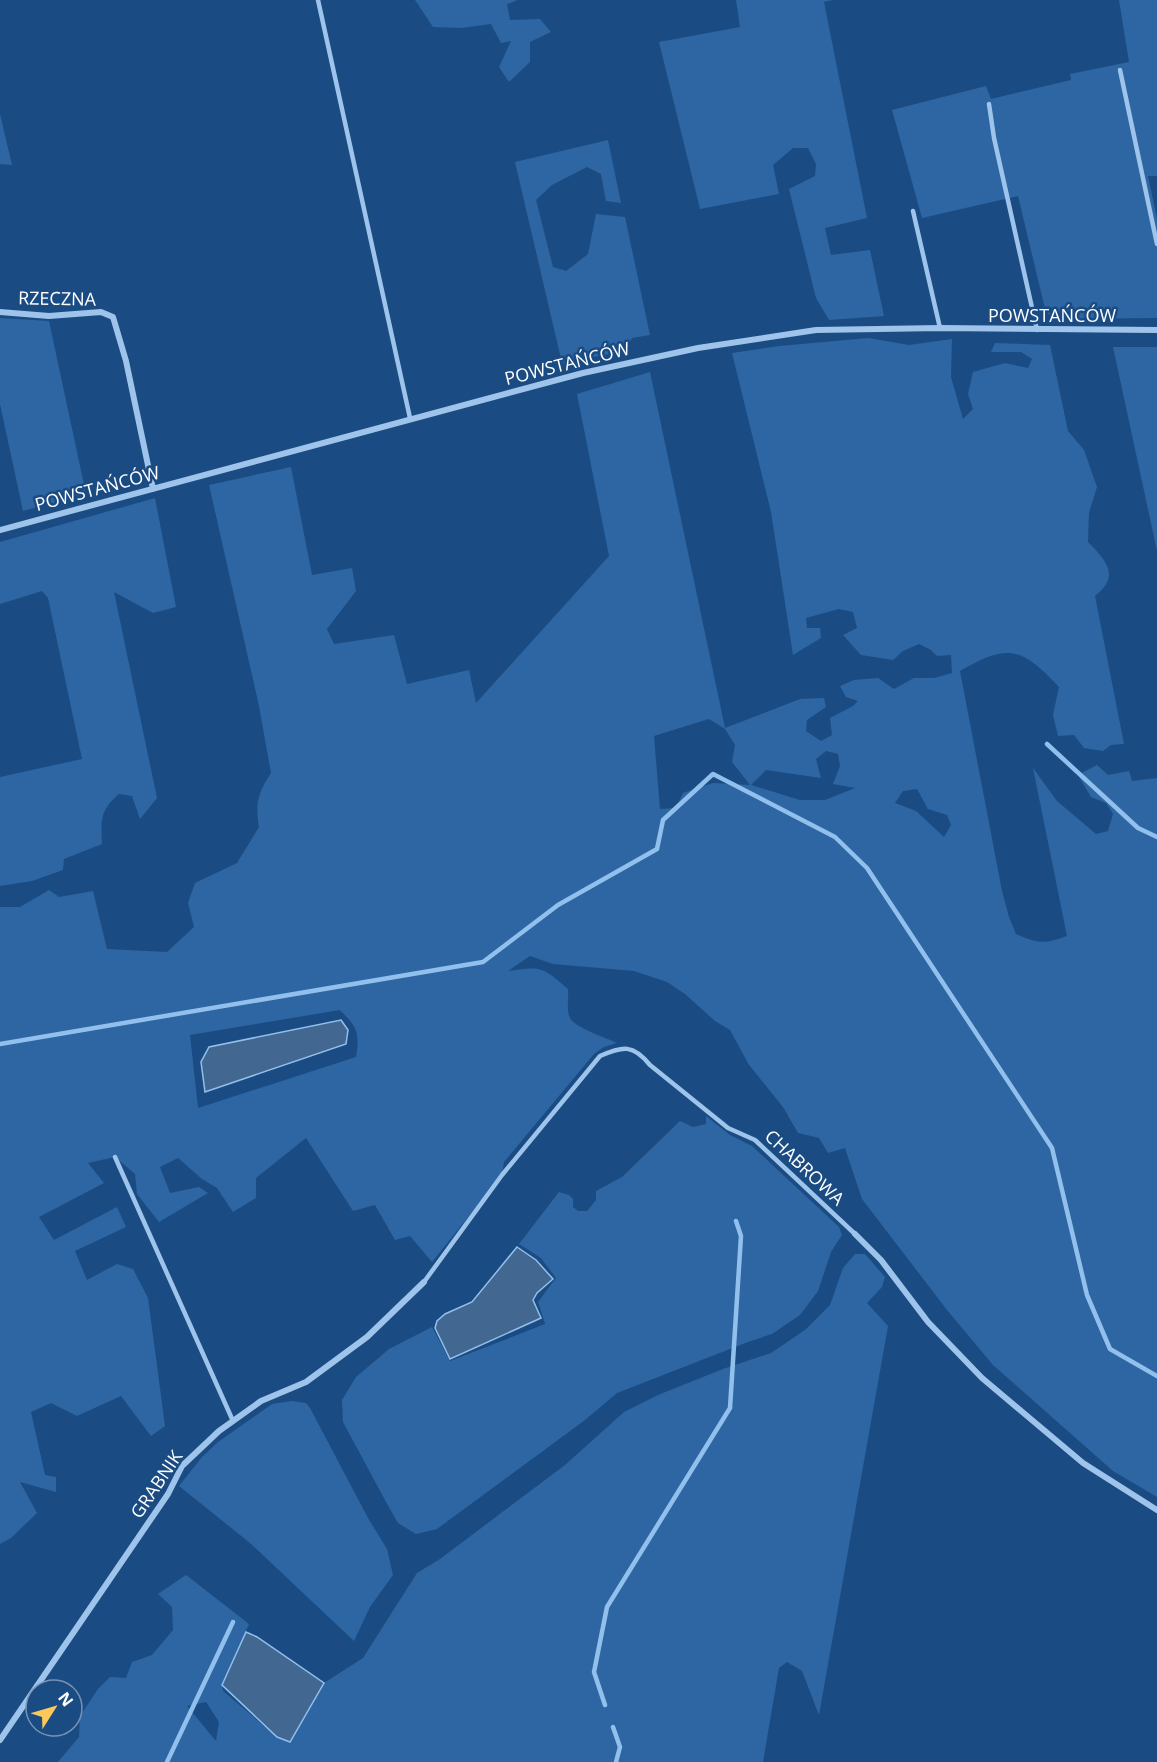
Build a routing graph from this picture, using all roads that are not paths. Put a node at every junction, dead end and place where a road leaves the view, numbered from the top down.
1 (318, 0) edge
2 (1120, 70) dead end
3 (988, 104) dead end
4 (913, 211) dead end
5 (1157, 244) edge
6 (0, 312) edge
7 (940, 328) junction
8 (1037, 330) junction
9 (1157, 330) edge
10 (410, 418) junction
11 (153, 489) junction
12 (0, 530) edge
13 (115, 1157) dead end
14 (855, 1234) joint
15 (424, 1282) joint
16 (233, 1421) junction
17 (1157, 1510) edge
18 (0, 1740) edge

1 - 10 lane
2 - 5 lane
3 - 8 lane
4 - 7 lane
6 - 11 street, RZECZNA
7 - 8 street, POWSTAŃCÓW
7 - 10 street, POWSTAŃCÓW
8 - 9 street, POWSTAŃCÓW
10 - 11 street, POWSTAŃCÓW
11 - 12 street, POWSTAŃCÓW
13 - 16 lane
14 - 15 lane, CHABROWA
14 - 17 street, CHABROWA
15 - 16 street, GRABNIK
16 - 18 street, GRABNIK

